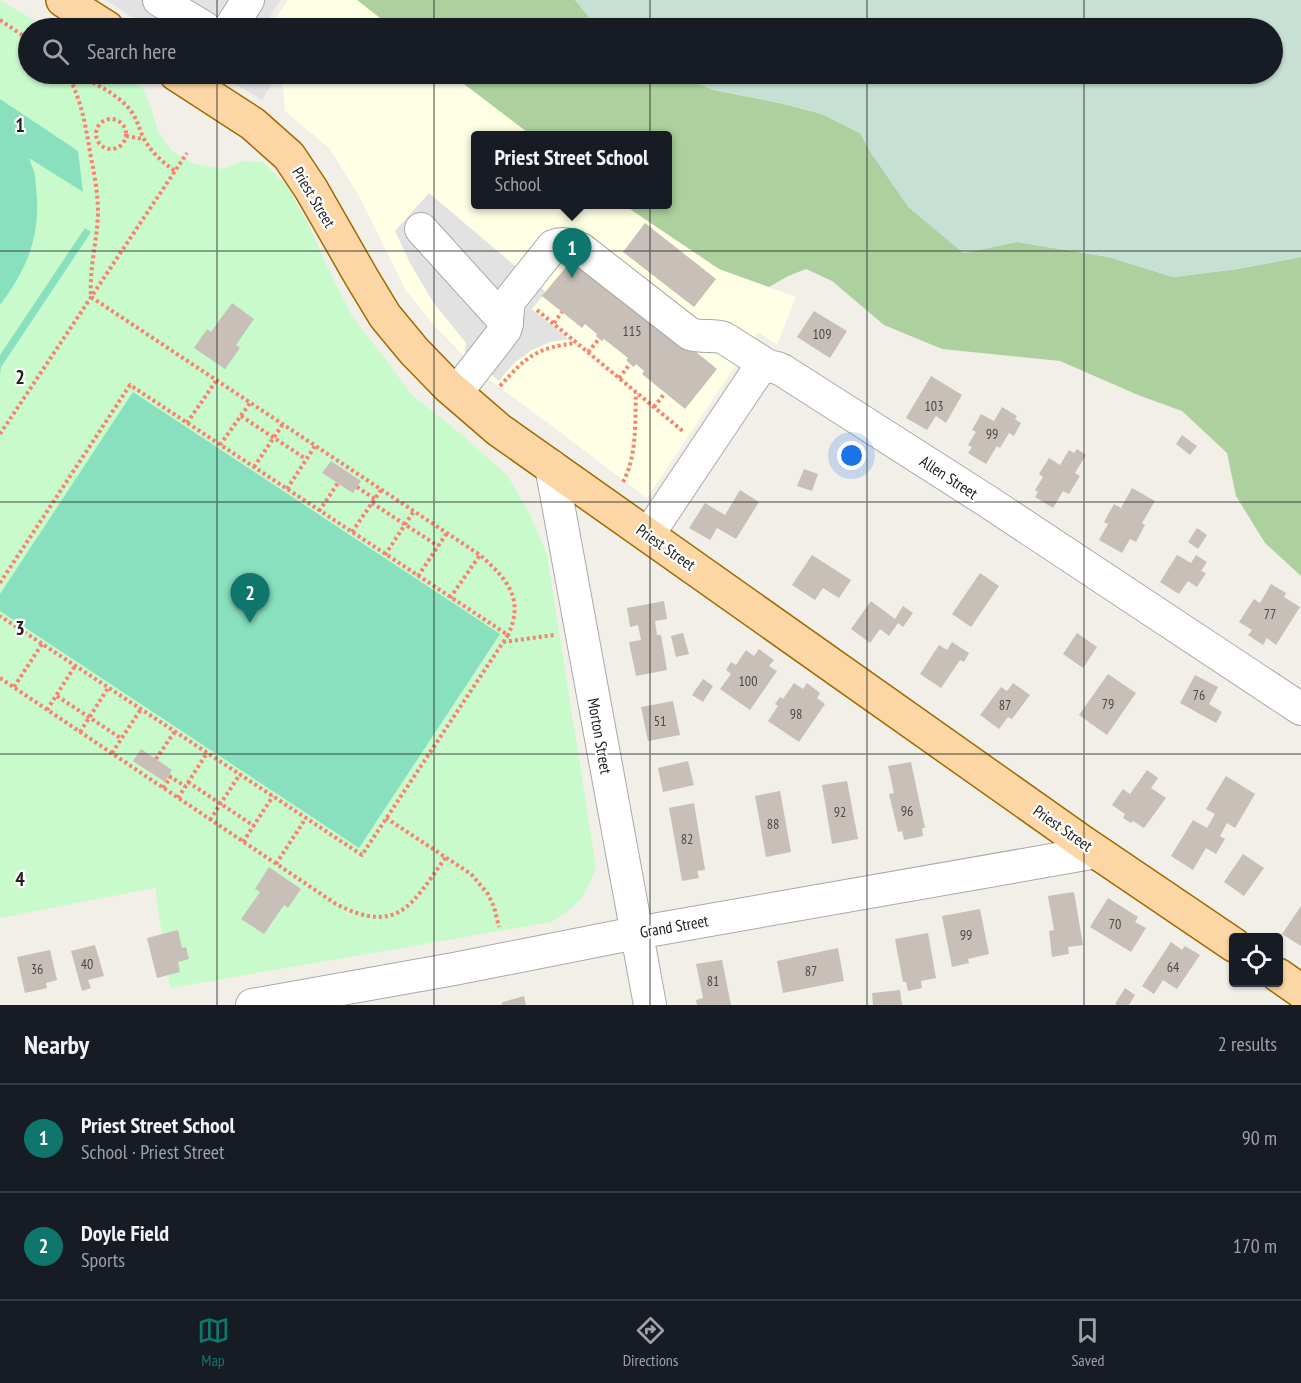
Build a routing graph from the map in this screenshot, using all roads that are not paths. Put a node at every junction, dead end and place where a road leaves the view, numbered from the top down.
1 (63, 0) edge
2 (159, 0) edge
3 (248, 0) edge
4 (91, 18) edge
5 (189, 18) edge
6 (236, 18) edge
7 (200, 84) edge
8 (421, 229) dead end
9 (507, 324) junction
10 (768, 366) junction
11 (456, 393) junction
12 (551, 466) junction
13 (648, 535) junction
14 (1301, 709) edge
15 (1097, 852) junction
16 (636, 933) junction
17 (1229, 942) edge
18 (1283, 978) edge
19 (1301, 991) edge
20 (252, 1005) edge
21 (650, 1005) edge

1 - 4 main road
2 - 5 street
3 - 6 street
7 - 11 main road, Priest Street
8 - 9 street
9 - 10 street, Allen Street
9 - 11 street
10 - 13 street
10 - 14 street, Allen Street
11 - 12 main road, Priest Street
12 - 13 main road, Priest Street
12 - 16 street, Morton Street
13 - 15 main road, Priest Street
15 - 16 street, Grand Street
15 - 17 main road, Priest Street
16 - 20 street, Grand Street
16 - 21 street, Morton Street
18 - 19 main road

